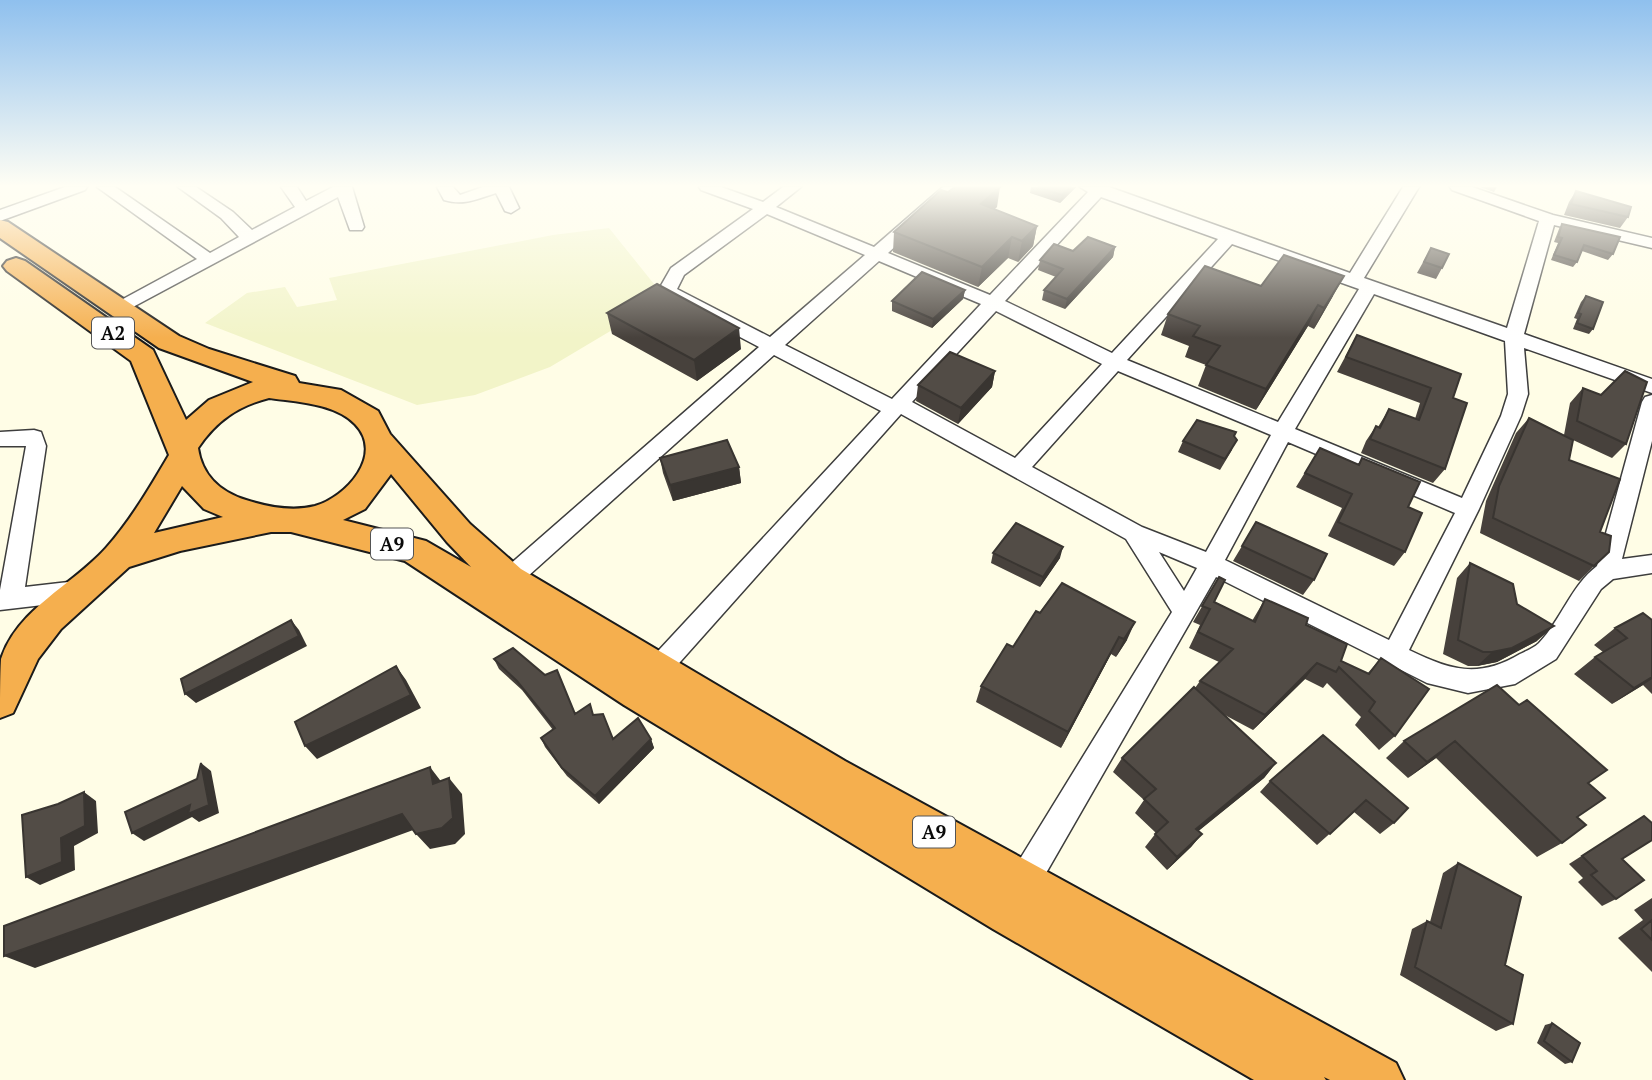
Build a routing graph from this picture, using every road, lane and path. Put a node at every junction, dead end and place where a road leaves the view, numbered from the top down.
1 (15, 237) edge
2 (177, 237) edge
3 (249, 237) edge
4 (725, 237) edge
5 (836, 237) edge
6 (894, 237) edge
7 (1052, 237) edge
8 (1227, 237) edge
9 (1228, 237) edge
10 (1385, 237) edge
11 (1543, 237) edge
12 (1628, 237) edge
13 (1652, 243) edge
14 (875, 254) junction
15 (0, 255) edge
16 (209, 260) junction
17 (1361, 284) junction
18 (994, 303) junction
19 (118, 309) junction
20 (1514, 337) junction
21 (770, 347) junction
22 (1116, 363) junction
23 (1652, 386) edge
24 (301, 388) junction
25 (1652, 402) edge
26 (896, 407) junction
27 (1283, 432) junction
28 (0, 439) edge
29 (383, 442) junction
30 (184, 451) junction
31 (1018, 469) junction
32 (1468, 509) junction
33 (283, 521) junction
34 (1134, 533) junction
35 (117, 558) junction
36 (1210, 563) junction
37 (1652, 564) edge
38 (1607, 571) junction
39 (509, 579) junction
40 (78, 591) junction
41 (6, 599) edge
42 (1185, 612) junction
43 (1394, 655) junction
44 (655, 672) junction
45 (0, 701) edge
46 (1023, 883) junction
47 (1301, 1080) edge
48 (1379, 1080) edge

1 - 19 highway, A2
2 - 16 street
3 - 16 street
4 - 21 street
5 - 14 street
6 - 14 street
7 - 18 street
8 - 22 street
9 - 17 street
10 - 17 street
11 - 20 street
12 - 13 street
14 - 18 street
14 - 21 street
15 - 30 highway, A2
16 - 19 street
17 - 20 street
17 - 27 street
18 - 22 street
18 - 26 street
19 - 24 highway, A2
20 - 23 street
20 - 32 street
21 - 26 street
21 - 39 street
22 - 27 street
22 - 31 street
24 - 29 highway, A2
24 - 30 highway, A2
25 - 38 street
26 - 31 street
26 - 44 street
27 - 32 street
27 - 36 street
28 - 41 street
29 - 33 highway, A2
29 - 39 highway, A9
30 - 33 highway, A2
30 - 35 highway, A2
31 - 34 street
32 - 43 street
33 - 35 highway, A2
33 - 47 highway, A9
34 - 36 street
34 - 42 street
35 - 40 highway, A2
36 - 42 street
36 - 43 street
37 - 38 street
38 - 43 street
39 - 44 highway, A9
40 - 41 street
40 - 45 highway, A2
42 - 46 street
44 - 46 highway, A9
46 - 48 highway, A9

